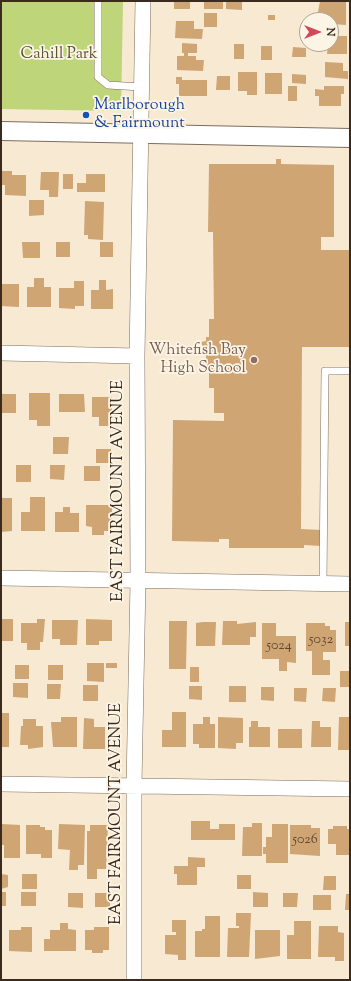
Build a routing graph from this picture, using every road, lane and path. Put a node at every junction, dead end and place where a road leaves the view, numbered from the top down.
1 (98, 1) edge
2 (143, 1) edge
3 (141, 87) junction
4 (1, 131) edge
5 (140, 134) junction
6 (350, 138) edge
7 (1, 354) edge
8 (137, 356) junction
9 (350, 371) edge
10 (1, 578) edge
11 (138, 581) junction
12 (323, 584) junction
13 (350, 584) edge
14 (1, 784) edge
15 (134, 786) junction
16 (350, 789) edge
17 (134, 980) edge

1 - 3 lane
2 - 3 street, EAST FAIRMOUNT AVENUE
3 - 5 street, EAST FAIRMOUNT AVENUE
4 - 5 street
5 - 6 street
5 - 8 street, EAST FAIRMOUNT AVENUE
7 - 8 street
8 - 11 street, EAST FAIRMOUNT AVENUE
9 - 12 lane
10 - 11 street
11 - 12 street
11 - 15 street, EAST FAIRMOUNT AVENUE
12 - 13 street
14 - 15 street
15 - 16 street
15 - 17 street, EAST FAIRMOUNT AVENUE

